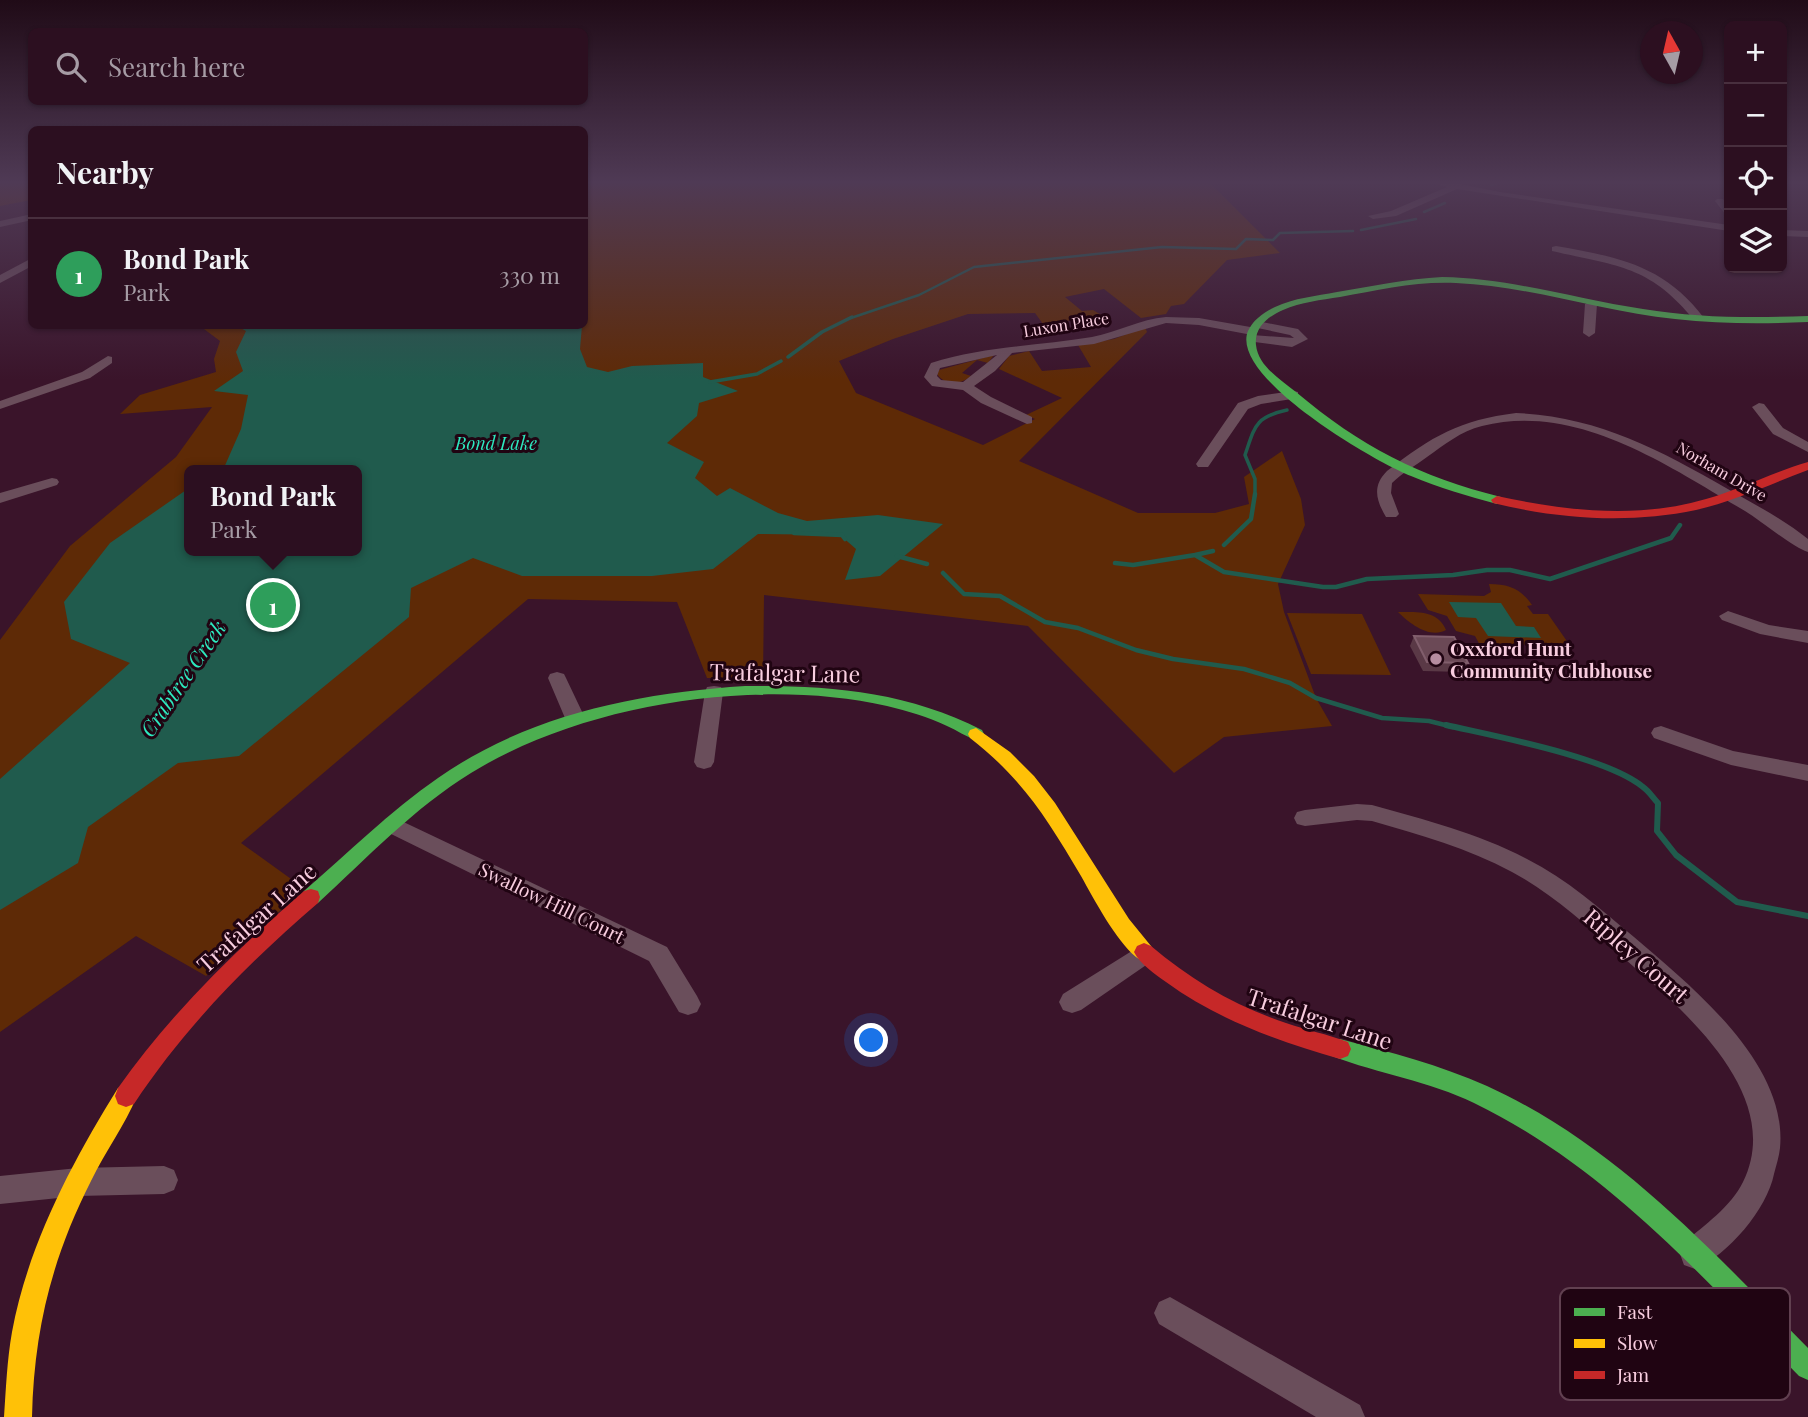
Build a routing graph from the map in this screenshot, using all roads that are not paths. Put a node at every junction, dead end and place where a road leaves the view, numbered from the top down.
1 (1556, 249) dead end
2 (28, 263) edge
3 (0, 280) edge
4 (1591, 304) junction
5 (1698, 318) junction
6 (1808, 319) edge
7 (1253, 331) junction
8 (1589, 333) dead end
9 (1007, 350) junction
10 (108, 360) dead end
11 (966, 386) junction
12 (1293, 396) junction
13 (0, 405) edge
14 (1759, 407) dead end
15 (1027, 420) dead end
16 (1808, 448) edge
17 (1203, 464) dead end
18 (1808, 466) edge
19 (1402, 468) junction
20 (52, 482) dead end
21 (1727, 495) junction
22 (0, 498) edge
23 (1391, 514) dead end
24 (1808, 547) edge
25 (1728, 616) dead end
26 (1808, 637) edge
27 (557, 678) dead end
28 (714, 692) junction
29 (575, 718) junction
30 (1661, 733) dead end
31 (704, 762) dead end
32 (1808, 773) edge
33 (1305, 818) dead end
34 (393, 825) junction
35 (1143, 954) junction
36 (1073, 1002) dead end
37 (688, 1004) dead end
38 (164, 1180) dead end
39 (78, 1182) junction
40 (0, 1190) edge
41 (1695, 1254) junction
42 (1729, 1288) edge
43 (1170, 1313) dead end
44 (1790, 1349) edge
45 (1808, 1367) edge
46 (18, 1417) edge
47 (1348, 1417) edge

1 - 5 street
2 - 3 street
4 - 5 street
4 - 7 street
4 - 8 street
5 - 6 street
7 - 9 street, Luxon Place
7 - 12 street
9 - 11 street, Luxon Place
9 - 11 street, Luxon Place
10 - 13 street
11 - 15 street, Luxon Place
12 - 17 street
12 - 19 street
14 - 16 street
18 - 21 street
19 - 21 street
19 - 21 street, Norham Drive
19 - 23 street, Norham Drive
20 - 22 street
21 - 24 street, Norham Drive
25 - 26 street
27 - 29 street
28 - 29 street, Trafalgar Lane
28 - 31 street
28 - 35 street, Trafalgar Lane
29 - 34 street, Trafalgar Lane
30 - 32 street
33 - 41 street, Ripley Court
34 - 37 street, Swallow Hill Court
34 - 39 street, Trafalgar Lane
35 - 36 street
35 - 41 street, Trafalgar Lane
38 - 39 street
39 - 40 street
39 - 46 street, Trafalgar Lane
41 - 42 street, Trafalgar Lane
43 - 47 street
44 - 45 street, Trafalgar Lane

